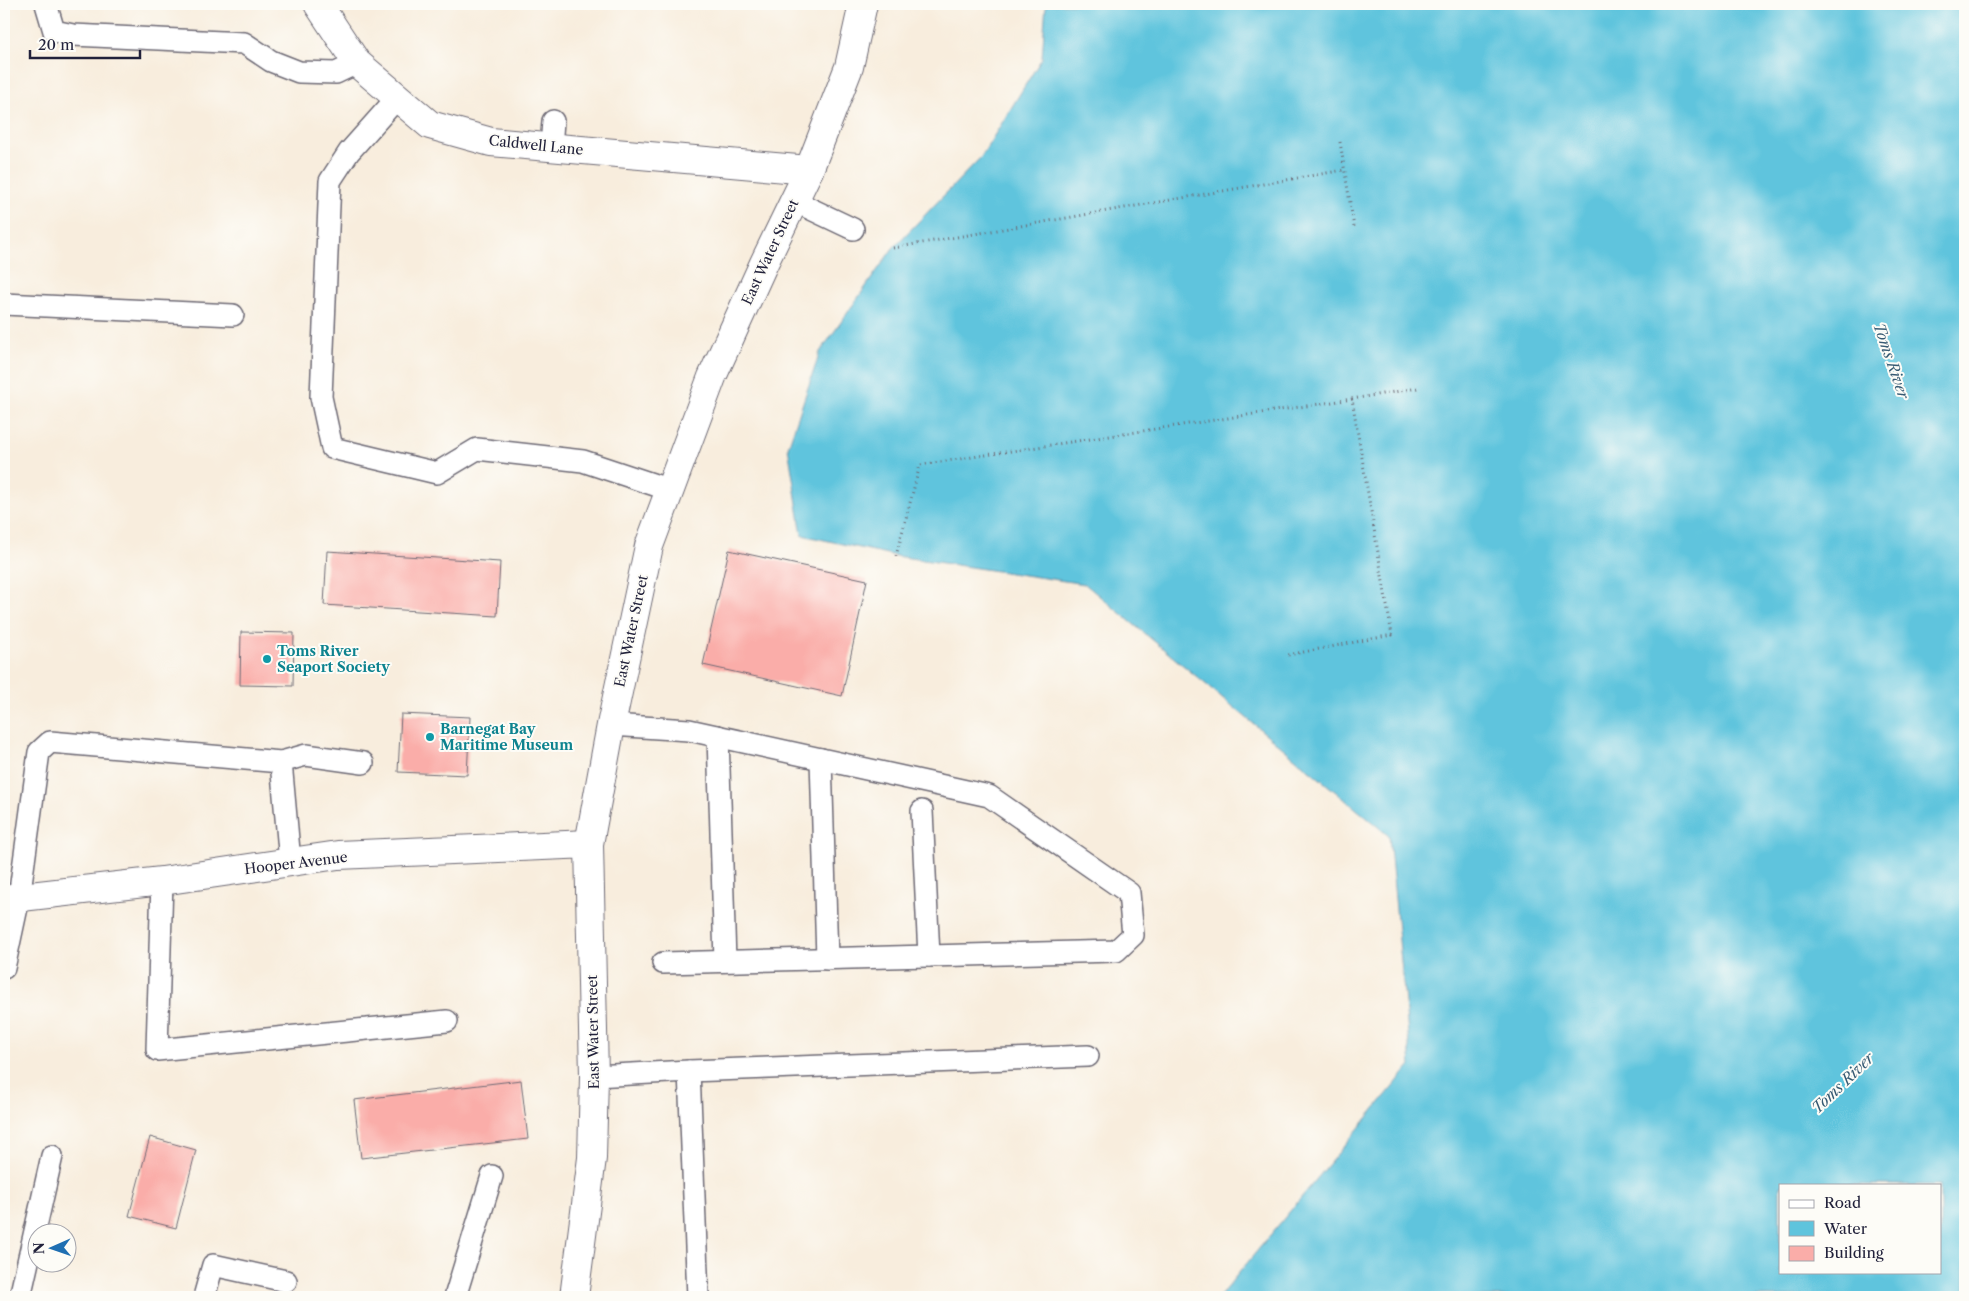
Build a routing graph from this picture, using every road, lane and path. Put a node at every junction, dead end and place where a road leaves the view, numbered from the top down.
1 (46, 4) edge
2 (318, 4) edge
3 (863, 4) edge
4 (356, 63) junction
5 (397, 98) junction
6 (1340, 142) dead end
7 (809, 170) junction
8 (1344, 170) junction
9 (794, 201) junction
10 (1354, 227) dead end
11 (853, 229) dead end
12 (894, 248) dead end
13 (4, 304) edge
14 (233, 315) dead end
15 (1418, 388) dead end
16 (1352, 399) junction
17 (670, 490) junction
18 (896, 556) dead end
19 (1288, 655) dead end
20 (611, 725) junction
21 (718, 736) junction
22 (821, 759) junction
23 (281, 762) junction
24 (363, 763) dead end
25 (922, 811) dead end
26 (589, 844) junction
27 (290, 862) junction
28 (162, 881) junction
29 (12, 899) edge
30 (928, 956) junction
31 (827, 959) junction
32 (726, 961) junction
33 (663, 963) dead end
34 (4, 968) edge
35 (447, 1021) dead end
36 (1088, 1056) dead end
37 (689, 1071) junction
38 (594, 1076) junction
39 (52, 1156) dead end
40 (492, 1176) dead end
41 (286, 1281) dead end
42 (20, 1297) edge
43 (204, 1297) edge
44 (455, 1297) edge
45 (574, 1297) edge
46 (698, 1297) edge

1 - 4 lane
2 - 4 street, Caldwell Lane
3 - 7 street, East Water Street
4 - 5 street, Caldwell Lane
5 - 7 street, Caldwell Lane
5 - 17 lane
6 - 8 path
7 - 9 street, East Water Street
8 - 10 path
8 - 12 path
9 - 11 lane
9 - 17 street, East Water Street
13 - 14 lane
15 - 16 path
16 - 18 path
16 - 19 path
17 - 20 street, East Water Street
20 - 21 lane
20 - 26 street, East Water Street
21 - 22 lane
21 - 32 lane
22 - 30 lane
22 - 31 lane
23 - 24 lane
23 - 27 lane
23 - 29 lane
25 - 30 lane
26 - 27 street, Hooper Avenue
26 - 38 street, East Water Street
27 - 28 street, Hooper Avenue
28 - 29 street, Hooper Avenue
28 - 35 lane
29 - 34 lane
30 - 31 lane
31 - 32 lane
32 - 33 lane
36 - 37 lane
37 - 38 lane
37 - 46 lane
38 - 45 street, East Water Street
39 - 42 lane
40 - 44 lane
41 - 43 lane

